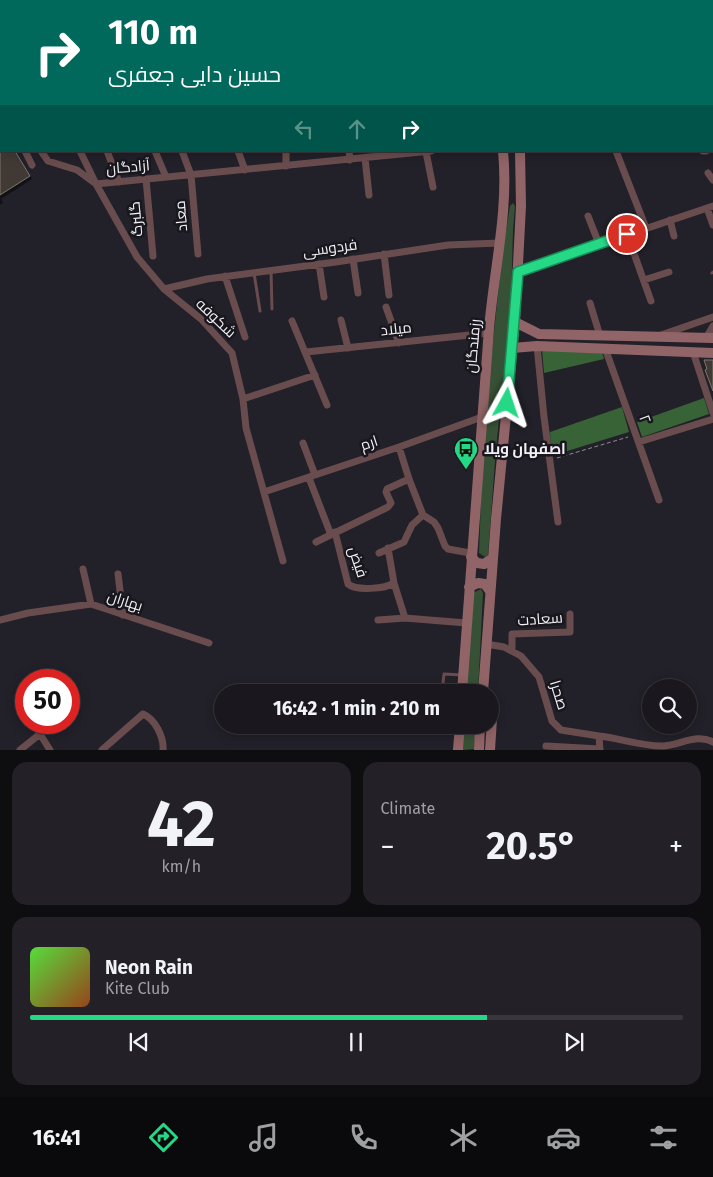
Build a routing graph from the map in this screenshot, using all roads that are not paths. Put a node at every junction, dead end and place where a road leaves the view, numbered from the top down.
1 (25, 152) edge
2 (42, 152) edge
3 (80, 152) edge
4 (107, 152) edge
5 (155, 152) edge
6 (182, 152) edge
7 (238, 152) edge
8 (286, 152) edge
9 (349, 152) edge
10 (426, 152) edge
11 (502, 152) edge
12 (520, 152) edge
13 (616, 152) edge
14 (365, 158) junction
15 (350, 160) junction
16 (32, 166) dead end
17 (286, 166) junction
18 (245, 170) junction
19 (708, 173) dead end
20 (191, 175) junction
21 (166, 177) junction
22 (146, 179) junction
23 (713, 180) edge
24 (119, 182) junction
25 (96, 184) junction
26 (433, 187) dead end
27 (369, 195) dead end
28 (710, 207) edge
29 (588, 216) dead end
30 (670, 220) junction
31 (713, 226) edge
32 (646, 228) junction
33 (627, 234) junction
34 (674, 236) dead end
35 (500, 243) junction
36 (599, 244) junction
37 (198, 254) dead end
38 (384, 254) junction
39 (153, 256) dead end
40 (353, 259) junction
41 (319, 264) junction
42 (271, 270) junction
43 (254, 272) junction
44 (518, 272) junction
45 (669, 272) dead end
46 (225, 276) junction
47 (644, 280) junction
48 (164, 289) junction
49 (358, 293) dead end
50 (388, 295) dead end
51 (324, 297) dead end
52 (652, 301) dead end
53 (590, 303) dead end
54 (386, 307) dead end
55 (272, 310) dead end
56 (260, 311) dead end
57 (713, 317) edge
58 (341, 320) dead end
59 (292, 321) dead end
60 (515, 322) junction
61 (713, 326) edge
62 (489, 333) junction
63 (600, 336) junction
64 (245, 337) dead end
65 (653, 337) junction
66 (709, 338) edge
67 (399, 343) junction
68 (537, 346) junction
69 (348, 348) junction
70 (512, 348) junction
71 (605, 348) junction
72 (306, 352) junction
73 (693, 352) junction
74 (713, 353) edge
75 (315, 375) junction
76 (243, 399) junction
77 (327, 405) dead end
78 (713, 413) edge
79 (482, 417) junction
80 (713, 419) edge
81 (638, 438) junction
82 (303, 443) dead end
83 (399, 447) junction
84 (312, 476) junction
85 (409, 479) junction
86 (264, 492) junction
87 (659, 500) dead end
88 (424, 515) junction
89 (558, 522) dead end
90 (333, 534) junction
91 (316, 542) dead end
92 (388, 548) junction
93 (379, 553) dead end
94 (470, 555) junction
95 (493, 558) junction
96 (283, 561) dead end
97 (83, 570) dead end
98 (118, 574) dead end
99 (394, 583) junction
100 (469, 587) junction
101 (490, 591) junction
102 (91, 604) junction
103 (570, 614) dead end
104 (123, 615) junction
105 (405, 618) junction
106 (0, 620) edge
107 (378, 620) dead end
108 (466, 623) junction
109 (209, 643) dead end
110 (486, 644) junction
111 (512, 651) junction
112 (463, 675) junction
113 (443, 684) edge
114 (462, 684) edge
115 (484, 684) edge
116 (40, 734) joint
117 (459, 734) edge
118 (480, 734) edge
119 (491, 734) edge
120 (599, 736) junction
121 (713, 742) edge
122 (546, 746) dead end
123 (572, 748) edge
124 (600, 749) edge
125 (20, 750) edge
126 (50, 750) edge
127 (102, 750) edge
128 (163, 750) edge
129 (458, 750) edge
130 (479, 750) edge
131 (490, 750) edge

1 - 16 street
2 - 25 street, شکوفه
3 - 25 street
4 - 24 street
5 - 21 street
6 - 20 street, معاد
7 - 18 street
8 - 17 street
9 - 15 street
10 - 14 street, آزادگان
10 - 26 street
11 - 35 main road, رزمندگان
12 - 44 main road
13 - 32 street
14 - 15 street, آزادگان
14 - 27 street
15 - 17 street, آزادگان
17 - 18 street, آزادگان
18 - 20 street, آزادگان
19 - 23 street
20 - 21 street, آزادگان
20 - 37 street, معاد
21 - 22 street, آزادگان
22 - 24 street, آزادگان
22 - 39 street, گلبرگ
24 - 25 street, آزادگان
25 - 48 street, شکوفه
28 - 30 street
28 - 31 street
29 - 36 street
30 - 32 street
30 - 34 street
32 - 33 street
33 - 36 street
33 - 47 street
35 - 38 street, فردوسی
35 - 62 main road, رزمندگان
36 - 44 street
38 - 40 street, فردوسی
38 - 50 street
40 - 41 street, فردوسی
40 - 49 street
41 - 42 street, فردوسی
41 - 51 street
42 - 43 street, فردوسی
42 - 55 lane
43 - 46 street, فردوسی
43 - 56 lane
44 - 60 main road
45 - 47 street
46 - 48 street, فردوسی
46 - 64 street
47 - 52 street
48 - 76 street, شکوفه
53 - 63 street
54 - 67 street
57 - 65 street
58 - 69 street
59 - 72 street
60 - 63 main road
60 - 70 main road
61 - 66 street
62 - 67 street, میلاد
62 - 79 main road, رزمندگان
63 - 65 main road
65 - 66 main road
67 - 69 street, میلاد
68 - 70 main road
68 - 71 main road
68 - 89 street
69 - 72 street, میلاد
70 - 95 main road
71 - 73 main road
71 - 81 street, ۲
72 - 75 street
73 - 74 main road
73 - 78 street
75 - 76 street
75 - 77 street
76 - 86 street, شکوفه
79 - 83 street, ارم
79 - 94 main road, رزمندگان
80 - 81 street
81 - 87 street, ۲
82 - 84 street
83 - 84 street, ارم
83 - 85 street
84 - 86 street, ارم
84 - 90 street
85 - 88 street
85 - 90 street
86 - 96 street, شکوفه
88 - 92 street
88 - 94 street
90 - 91 street
90 - 99 street, فیض
92 - 93 street
92 - 99 street, فیض
94 - 95 main road
94 - 100 main road, رزمندگان
95 - 101 main road
97 - 102 street
98 - 104 street
99 - 105 street, فیض
100 - 101 main road
100 - 108 main road, رزمندگان
101 - 110 main road
102 - 104 street, بهاران
102 - 106 street, بهاران
103 - 111 street, سعادت
104 - 109 street, بهاران
105 - 107 street
105 - 108 street
108 - 112 main road, رزمندگان
110 - 111 street, صحرا
110 - 115 main road
111 - 120 street, صحرا
112 - 113 lane
112 - 114 main road, رزمندگان
116 - 125 street
116 - 126 street
117 - 129 main road
118 - 130 main road
119 - 131 main road
120 - 121 street, صحرا
120 - 124 street
122 - 123 street
123 - 124 street
127 - 128 street

